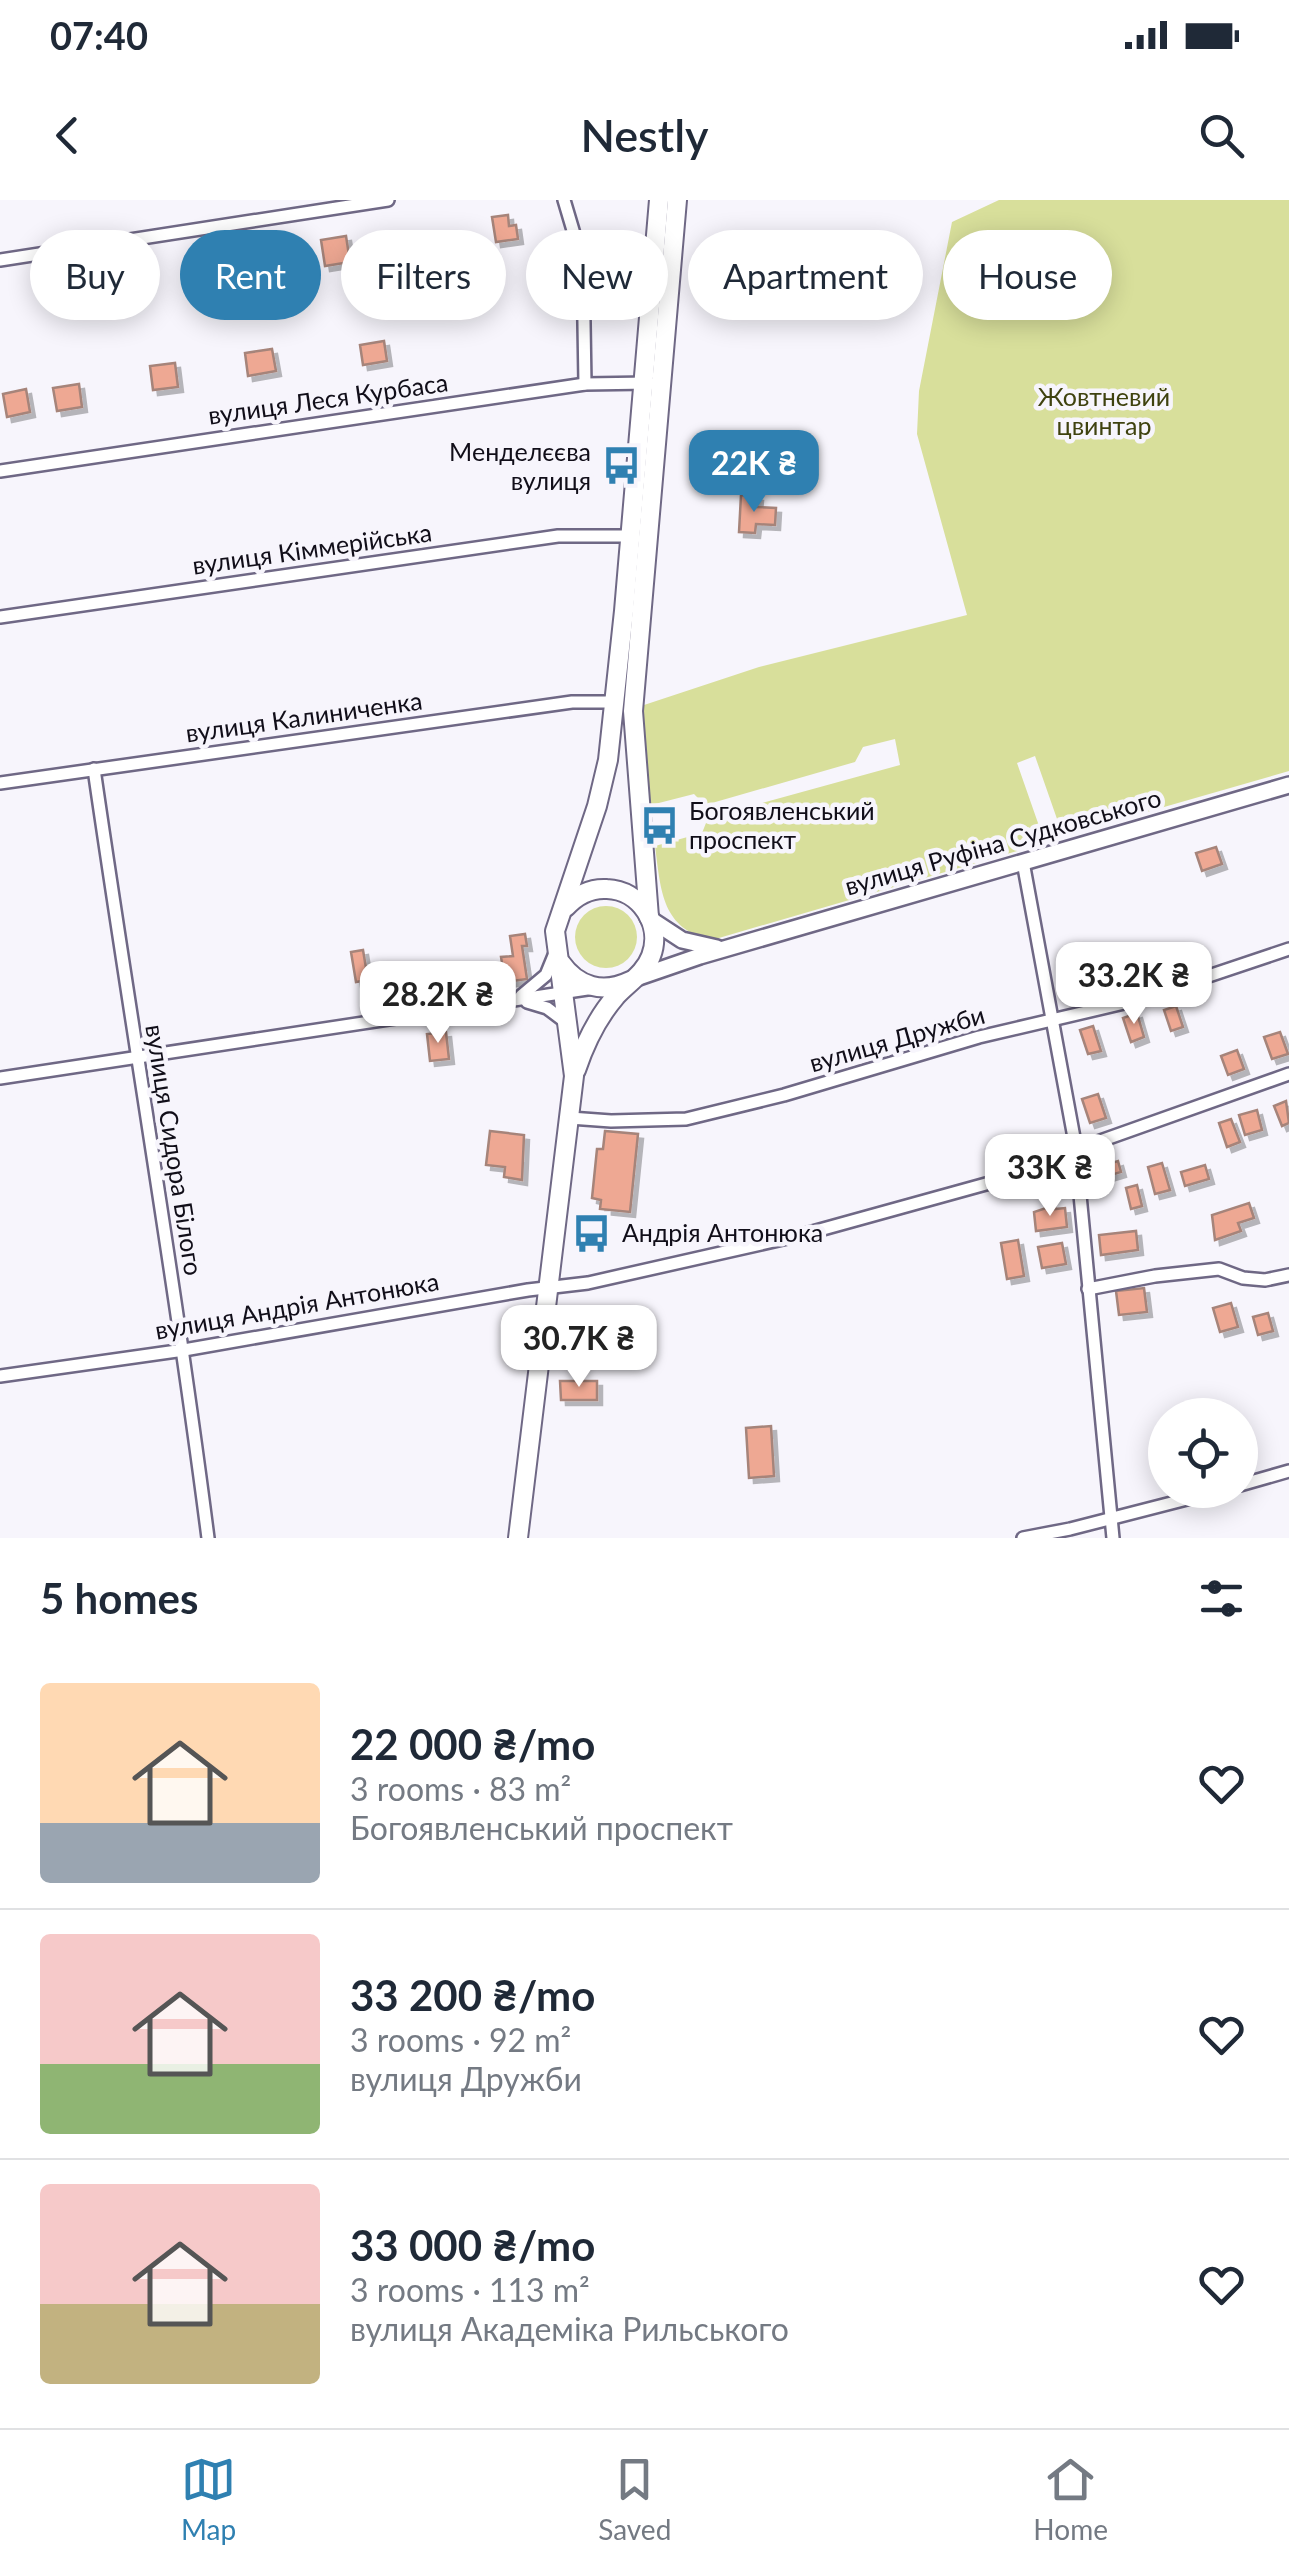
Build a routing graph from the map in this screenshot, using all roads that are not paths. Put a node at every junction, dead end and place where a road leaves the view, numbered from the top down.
1 (388, 200) edge
2 (564, 200) edge
3 (658, 200) edge
4 (677, 200) edge
5 (0, 260) edge
6 (653, 383) junction
7 (585, 384) junction
8 (0, 471) edge
9 (630, 536) junction
10 (0, 617) edge
11 (614, 702) junction
12 (94, 769) junction
13 (0, 783) edge
14 (1289, 784) edge
15 (1023, 862) junction
16 (565, 909) junction
17 (650, 918) junction
18 (732, 947) junction
19 (1289, 949) edge
20 (558, 954) junction
21 (630, 981) junction
22 (597, 988) junction
23 (564, 993) junction
24 (508, 1000) junction
25 (1054, 1018) junction
26 (567, 1023) junction
27 (135, 1056) junction
28 (1289, 1074) edge
29 (574, 1076) junction
30 (0, 1078) edge
31 (570, 1118) junction
32 (1074, 1154) junction
33 (1289, 1275) edge
34 (549, 1288) junction
35 (1088, 1289) junction
36 (184, 1350) junction
37 (0, 1376) edge
38 (1289, 1472) edge
39 (1258, 1480) edge
40 (1149, 1508) edge
41 (1112, 1517) junction
42 (208, 1538) edge
43 (518, 1538) edge
44 (1023, 1538) edge
45 (1113, 1538) edge

1 - 5 street
2 - 7 street
3 - 6 main road
4 - 6 main road
6 - 7 street, вулиця Леся Курбаса
6 - 9 main road
6 - 17 main road
7 - 8 street, вулиця Леся Курбаса
9 - 10 street, вулиця Кіммерійська
9 - 11 main road
11 - 12 street, вулиця Калиниченка
11 - 16 main road
12 - 13 street, вулиця Калиниченка
12 - 27 street, вулиця Сидора Білого
14 - 15 street, вулиця Руфіна Судковського
15 - 18 street, вулиця Руфіна Судковського
15 - 25 street
16 - 17 main road
16 - 20 main road
17 - 18 street, вулиця Руфіна Судковського
17 - 21 main road
18 - 21 street, вулиця Руфіна Судковського
19 - 25 street, вулиця Дружби
20 - 22 main road
20 - 23 main road
20 - 24 street, вулиця Руфіна Судковського
21 - 22 main road, вулиця Руфіна Судковського
21 - 29 main road
22 - 23 street, вулиця Руфіна Судковського
23 - 24 street, вулиця Руфіна Судковського
23 - 26 main road
24 - 26 street, вулиця Руфіна Судковського
24 - 27 street, вулиця Руфіна Судковського
25 - 31 street, вулиця Дружби
25 - 32 street
26 - 29 main road
27 - 30 street, вулиця Руфіна Судковського
27 - 36 street, вулиця Сидора Білого
28 - 32 street, вулиця Андрія Антонюка
29 - 31 main road
31 - 34 main road
32 - 34 street, вулиця Андрія Антонюка
32 - 35 street
33 - 35 street
34 - 36 street, вулиця Андрія Антонюка
34 - 43 main road
35 - 41 street
36 - 37 street, вулиця Андрія Антонюка
36 - 42 street, вулиця Сидора Білого
38 - 39 street
40 - 41 street
41 - 44 street
41 - 45 street

